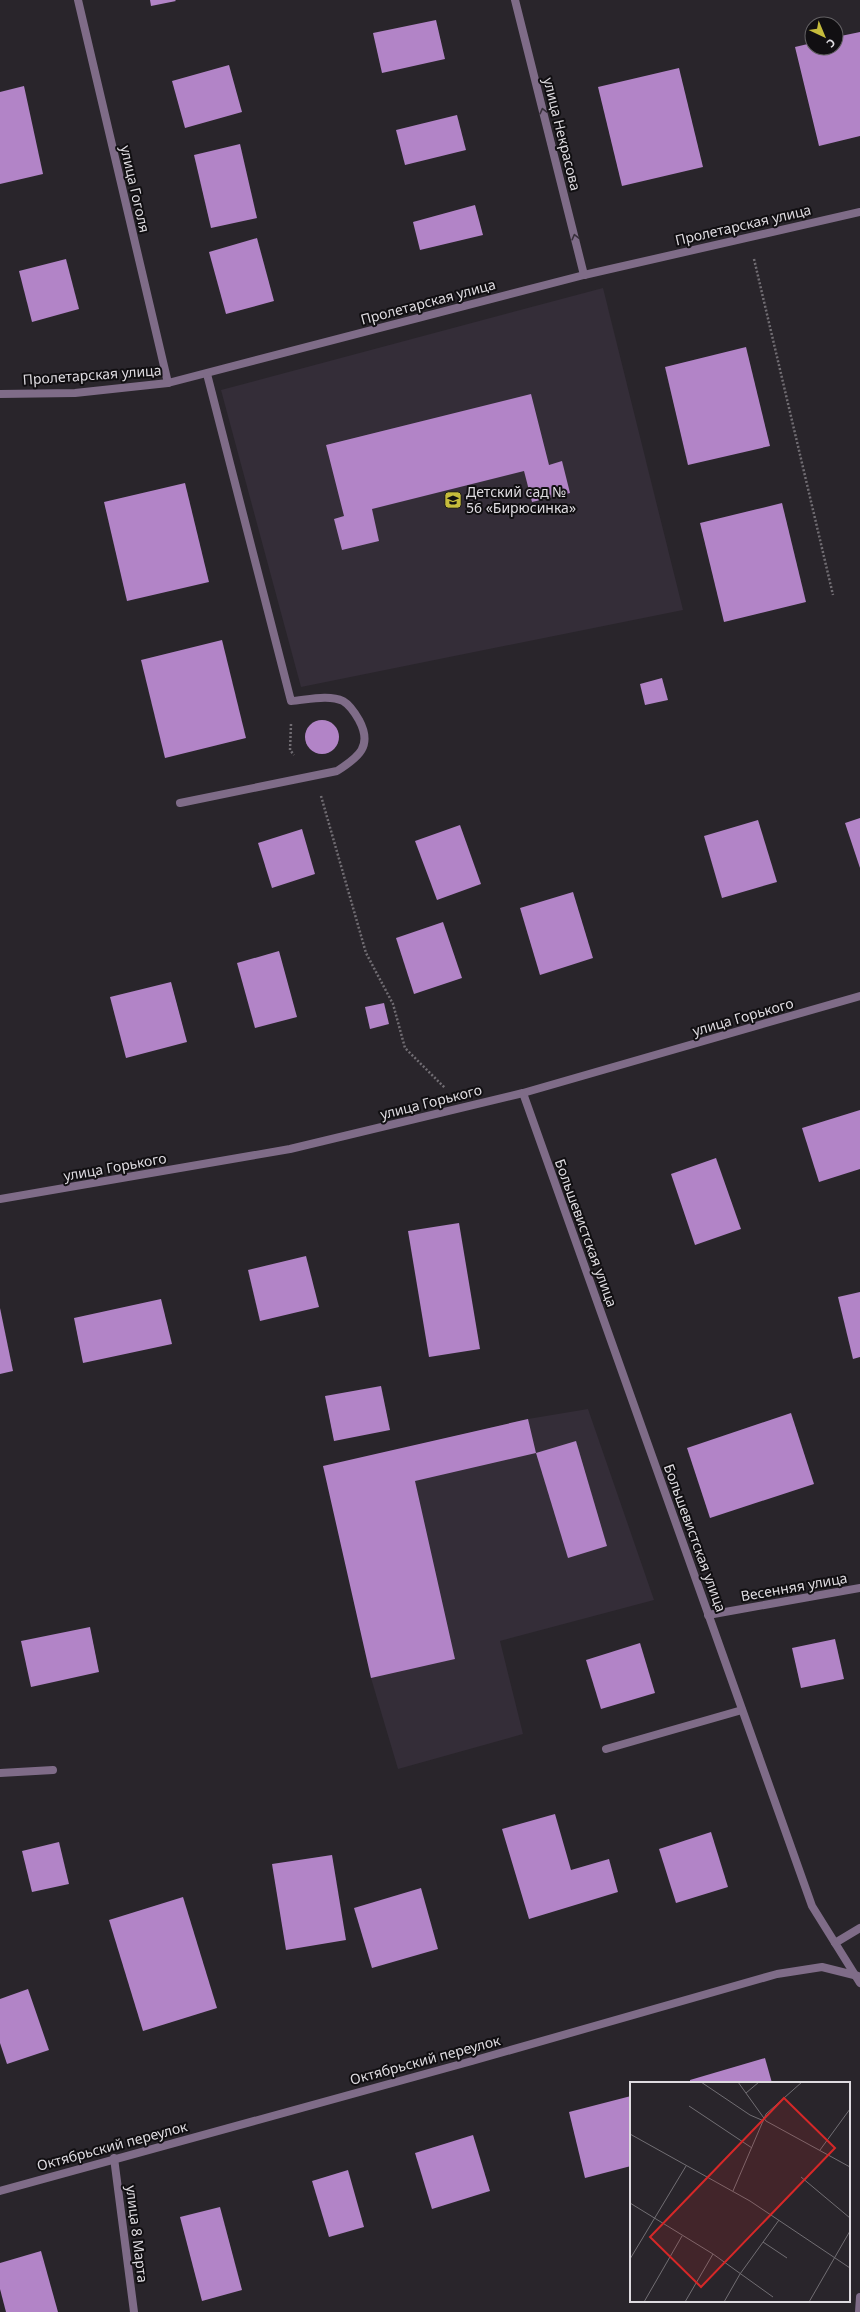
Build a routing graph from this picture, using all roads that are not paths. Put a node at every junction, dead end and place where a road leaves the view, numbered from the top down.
1 (78, 0) edge
2 (515, 0) edge
3 (860, 212) edge
4 (584, 274) junction
5 (207, 374) junction
6 (168, 383) junction
7 (0, 394) edge
8 (180, 803) dead end
9 (860, 996) edge
10 (523, 1093) junction
11 (0, 1199) edge
12 (860, 1588) edge
13 (708, 1615) junction
14 (742, 1710) junction
15 (606, 1749) dead end
16 (53, 1770) dead end
17 (0, 1773) edge
18 (860, 1928) edge
19 (835, 1943) junction
20 (859, 1979) edge
21 (114, 2158) junction
22 (0, 2191) edge
23 (860, 2297) edge
24 (134, 2312) edge
25 (859, 2312) edge

1 - 6 street, улица Гоголя
4 -> 2 street, улица Некрасова
3 - 4 street, Пролетарская улица
4 - 5 street, Пролетарская улица
5 - 6 street, Пролетарская улица
5 - 8 street
6 - 7 street, Пролетарская улица
9 - 10 street, улица Горького
10 - 11 street, улица Горького
10 - 13 street, Большевистская улица
12 - 13 street, Весенняя улица
13 - 14 street, Большевистская улица
14 - 15 street
14 - 19 street, Большевистская улица
16 - 17 street
18 - 19 street
19 - 20 street, Большевистская улица
20 - 21 street, Октябрьский переулок
21 - 22 street, Октябрьский переулок
21 - 24 street, улица 8 Марта
23 - 25 street

